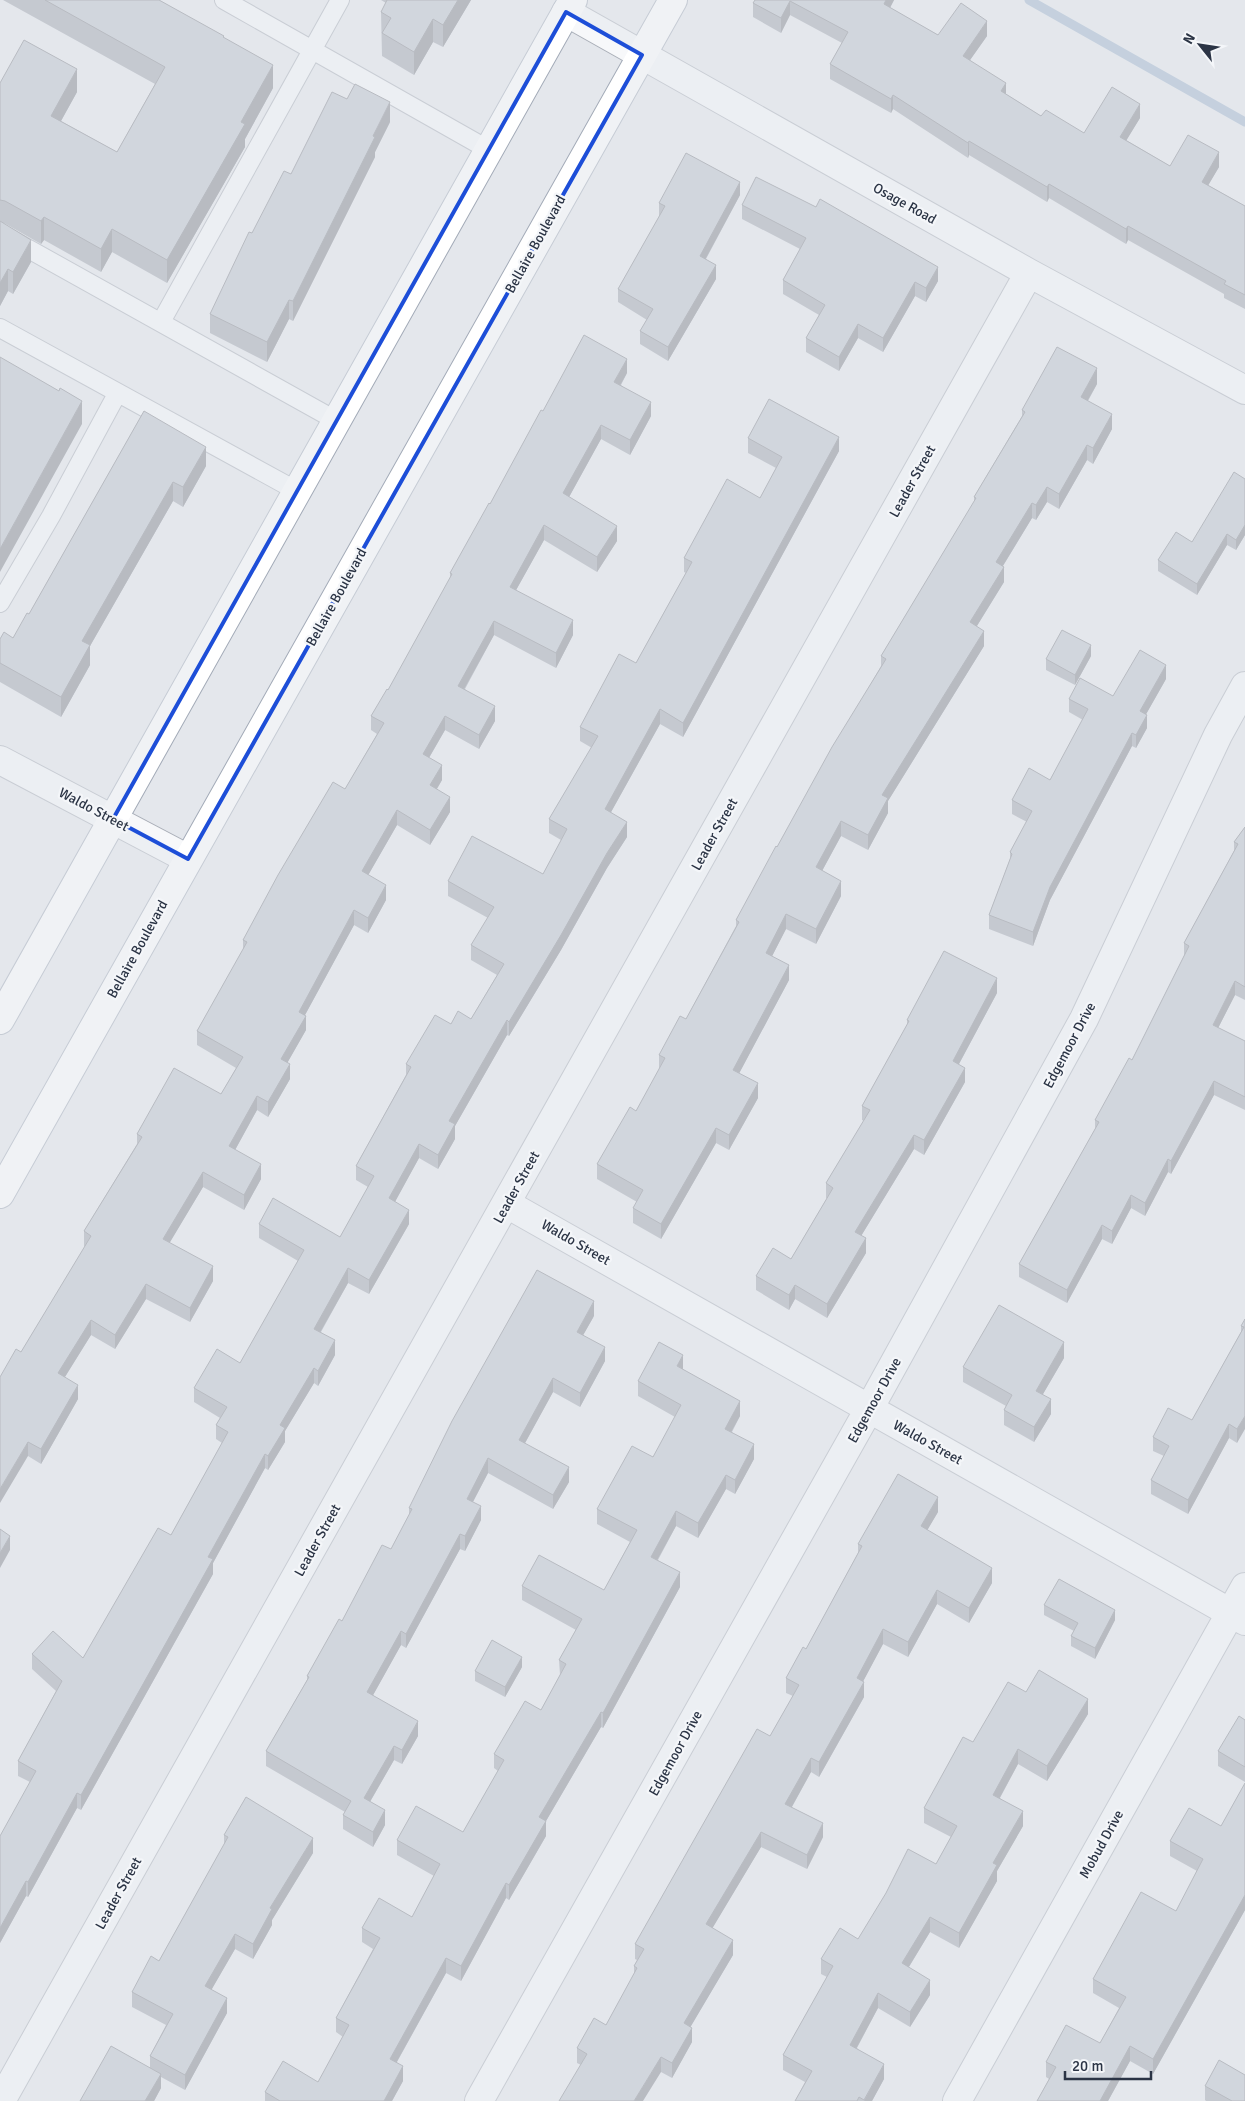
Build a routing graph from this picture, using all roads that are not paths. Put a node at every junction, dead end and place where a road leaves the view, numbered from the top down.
1 (224, 0) edge
2 (340, 0) edge
3 (673, 0) edge
4 (570, 6) edge
5 (312, 50) junction
6 (642, 55) junction
7 (489, 150) junction
8 (0, 233) edge
9 (1029, 273) junction
10 (161, 322) junction
11 (0, 328) edge
12 (1245, 390) edge
13 (117, 394) junction
14 (337, 421) junction
15 (298, 491) junction
16 (0, 603) edge
17 (1245, 686) edge
18 (0, 760) edge
19 (113, 819) junction
20 (188, 859) junction
21 (0, 1020) edge
22 (0, 1194) edge
23 (507, 1204) junction
24 (869, 1409) junction
25 (1245, 1587) edge
26 (1238, 1617) edge
27 (1, 2101) edge
28 (479, 2101) edge
29 (957, 2101) edge

1 - 5 lane
2 - 5 lane
3 - 6 main road, Bellaire Boulevard
4 - 6 street, Osage Road
4 - 7 main road
5 - 7 lane
5 - 10 lane
6 - 9 street, Osage Road
6 - 20 main road, Bellaire Boulevard
7 - 14 main road
8 - 10 lane
9 - 12 street, Osage Road
9 - 23 street, Leader Street
10 - 14 lane
11 - 13 lane
13 - 15 lane
13 - 16 lane
14 - 15 main road
15 - 19 main road
17 - 24 street, Edgemoor Drive
18 - 19 street, Waldo Street
19 - 20 street, Waldo Street
19 - 21 main road
20 - 22 main road, Bellaire Boulevard
23 - 24 street, Waldo Street
23 - 27 street, Leader Street
24 - 26 street, Waldo Street
24 - 28 street, Edgemoor Drive
25 - 26 street, Mobud Drive
26 - 29 street, Mobud Drive

